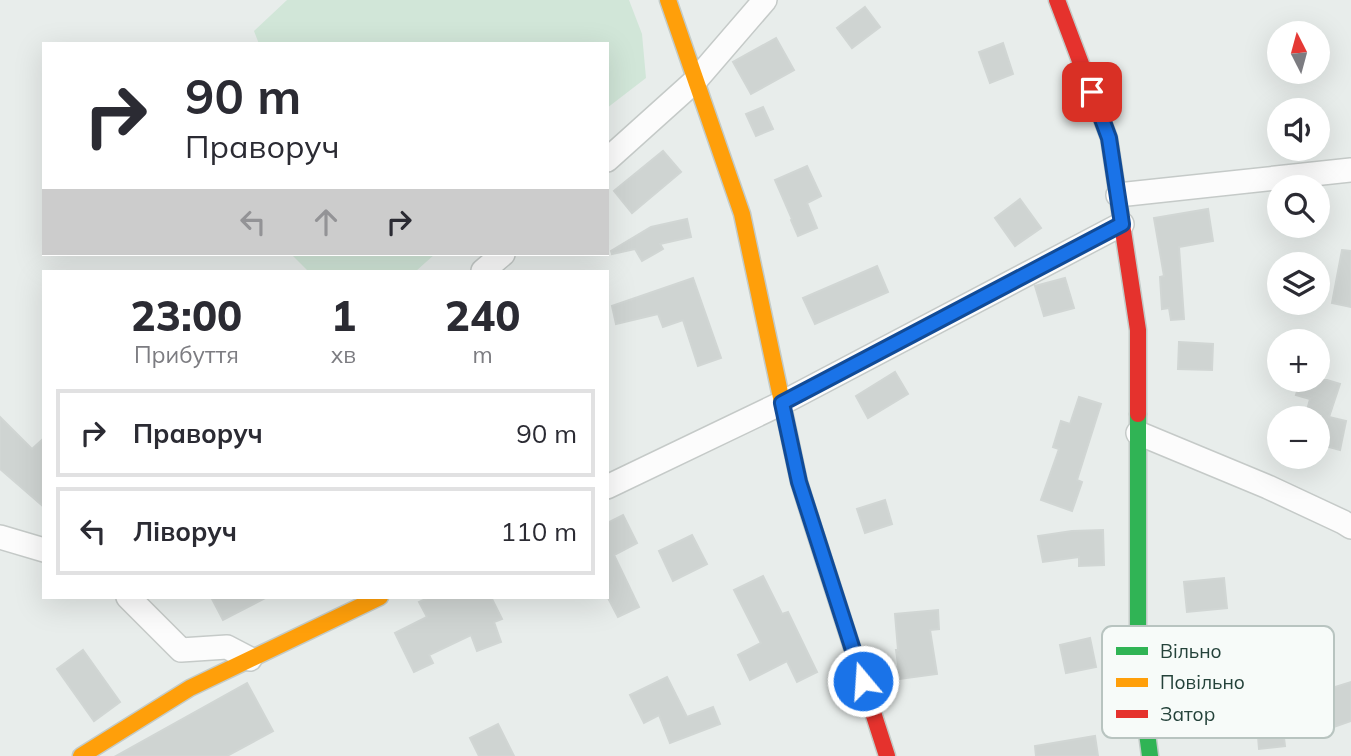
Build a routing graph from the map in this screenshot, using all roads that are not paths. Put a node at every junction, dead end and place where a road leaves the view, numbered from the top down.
1 (668, 0) edge
2 (765, 0) edge
3 (1057, 0) edge
4 (696, 80) junction
5 (609, 158) edge
6 (1351, 170) edge
7 (1118, 195) junction
8 (1122, 224) junction
9 (501, 256) edge
10 (484, 270) edge
11 (782, 403) junction
12 (1138, 433) junction
13 (609, 486) edge
14 (1351, 527) edge
15 (0, 537) edge
16 (42, 549) edge
17 (130, 599) edge
18 (376, 599) edge
19 (1138, 626) edge
20 (250, 659) junction
21 (1148, 738) edge
22 (81, 756) edge
23 (887, 756) edge
24 (1150, 756) edge

1 - 4 street
2 - 4 street
3 - 7 street
4 - 5 street
4 - 11 street
6 - 7 street
7 - 8 street
8 - 11 street
8 - 12 street
9 - 10 street
11 - 13 street
11 - 23 street
12 - 14 street
12 - 19 street
15 - 16 street
17 - 20 street
18 - 20 street
20 - 22 street
21 - 24 street

